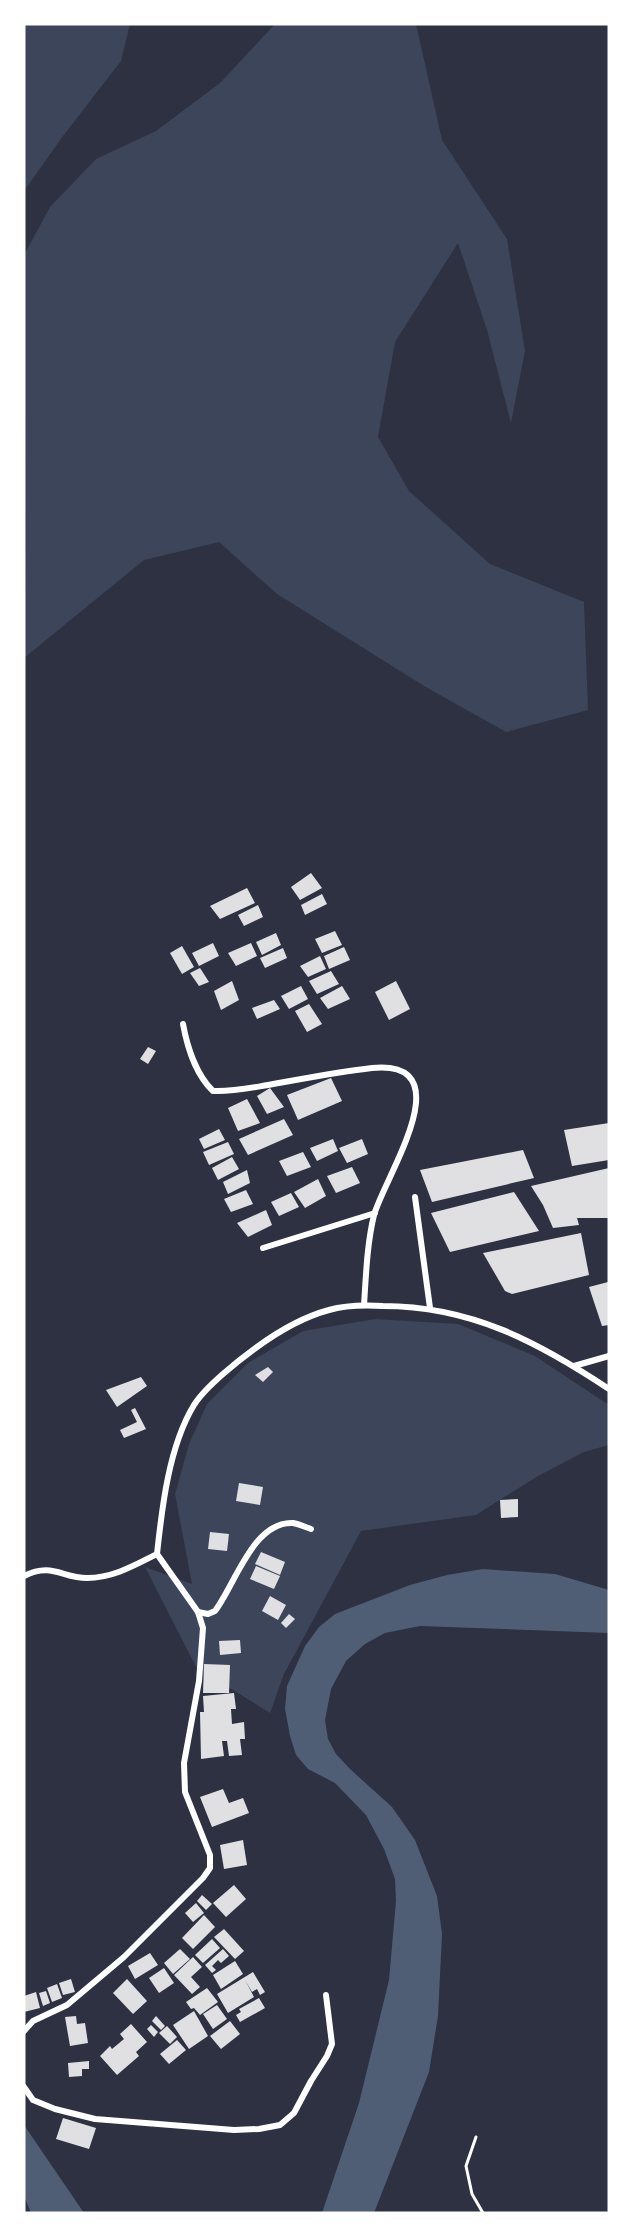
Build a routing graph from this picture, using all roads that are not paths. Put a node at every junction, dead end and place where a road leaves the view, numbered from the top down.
1 (183, 1024) dead end
2 (415, 1197) dead end
3 (375, 1213) junction
4 (263, 1248) dead end
5 (364, 1305) junction
6 (430, 1308) junction
7 (609, 1356) edge
8 (574, 1365) junction
9 (609, 1389) edge
10 (311, 1529) dead end
11 (157, 1554) junction
12 (24, 1576) edge
13 (198, 1612) junction
14 (326, 1995) dead end
15 (24, 2031) edge
16 (24, 2087) edge

1 - 3 street
2 - 6 street
3 - 4 street
3 - 5 street
5 - 6 street
5 - 11 street
6 - 8 street
7 - 8 street
8 - 9 street
10 - 13 street
11 - 12 street
11 - 13 street
13 - 15 street
14 - 16 street

